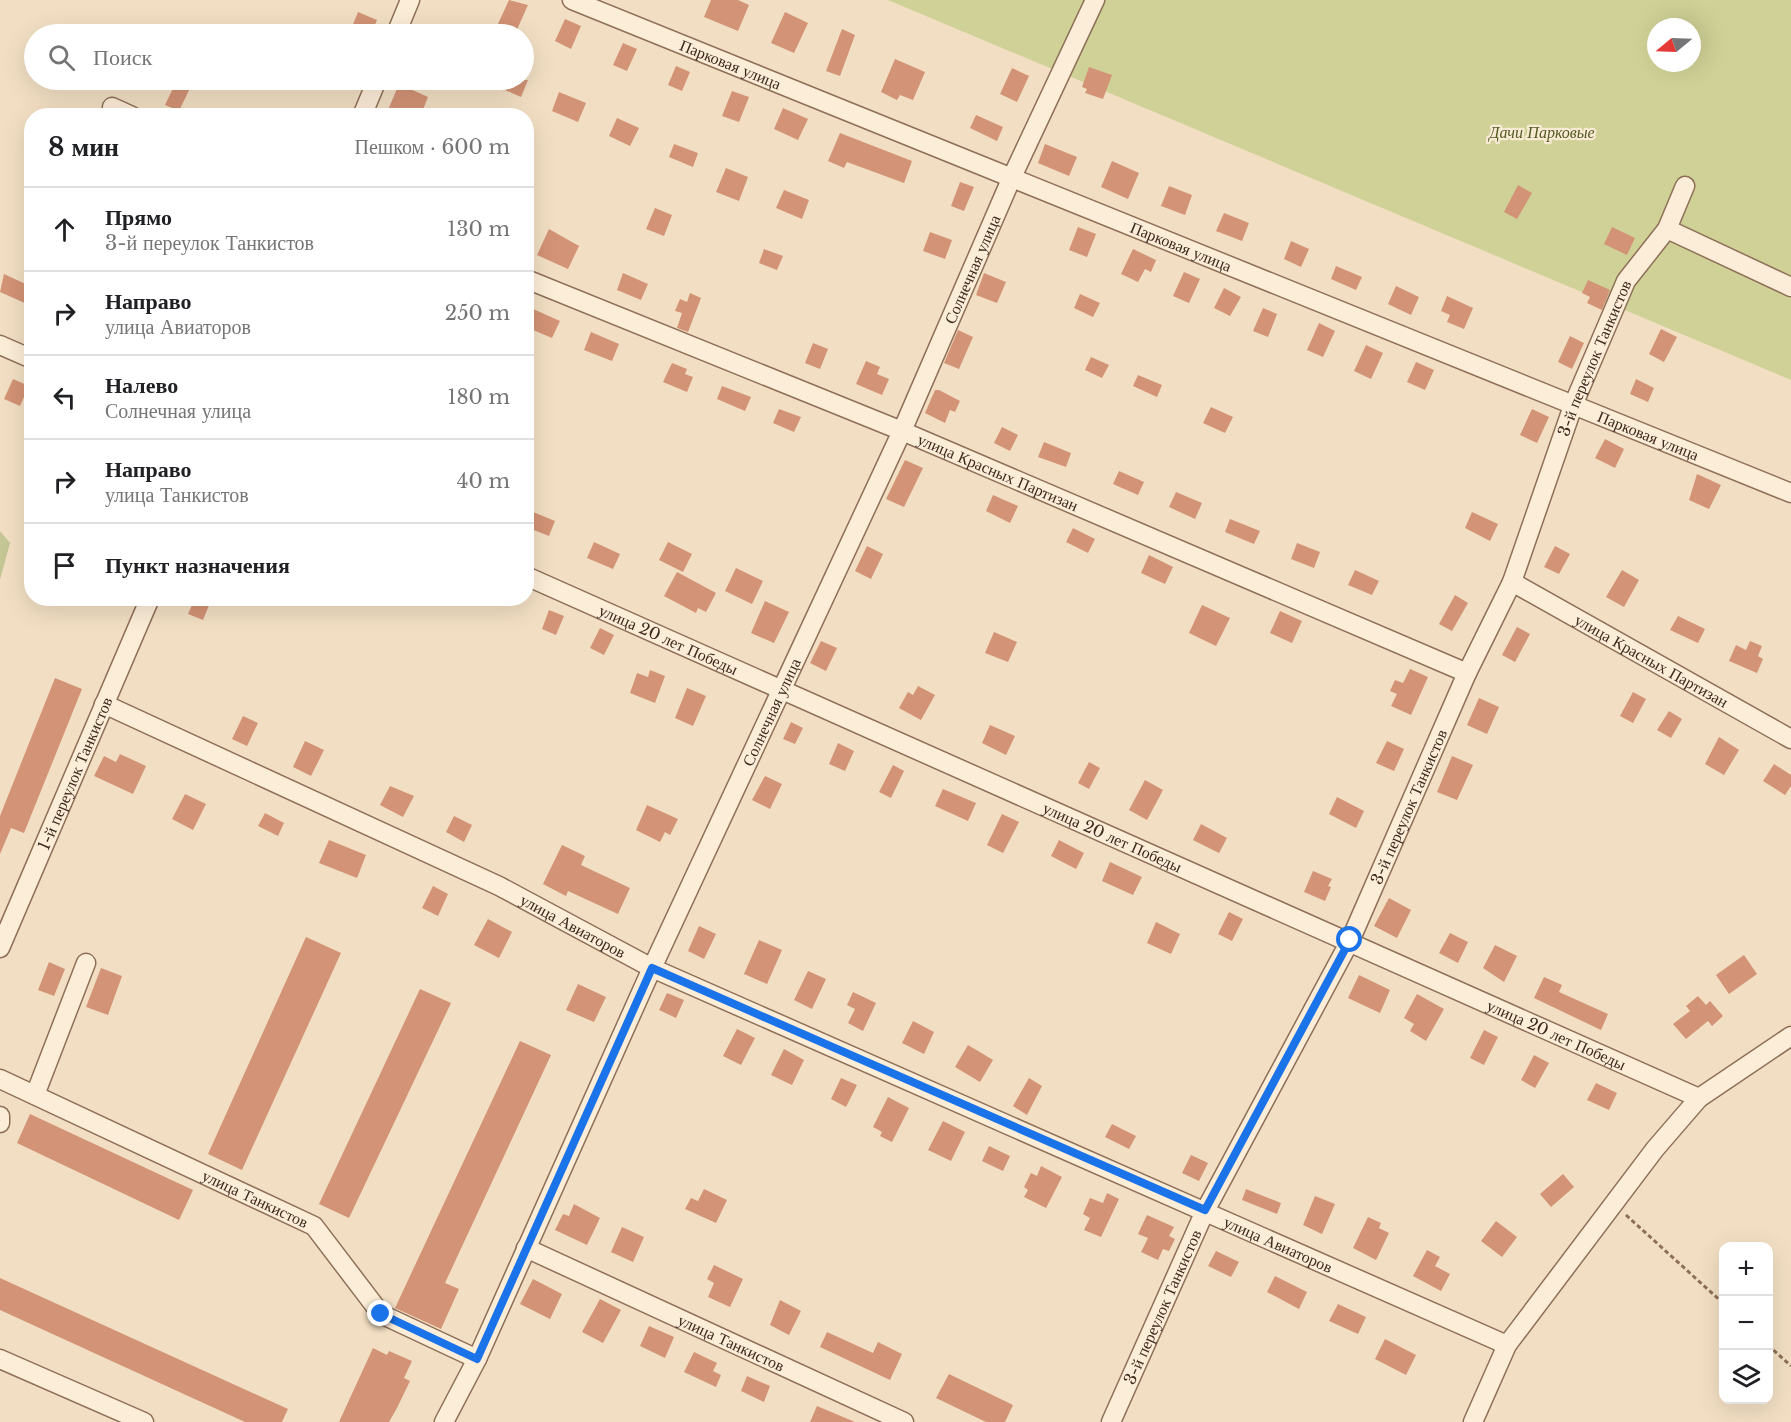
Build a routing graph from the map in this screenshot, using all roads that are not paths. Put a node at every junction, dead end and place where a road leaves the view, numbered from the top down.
1 (410, 0) edge
2 (572, 0) edge
3 (1095, 0) edge
4 (400, 24) edge
5 (373, 90) edge
6 (365, 108) edge
7 (1012, 177) junction
8 (1685, 186) dead end
9 (1667, 229) junction
10 (534, 282) edge
11 (1791, 287) edge
12 (0, 345) edge
13 (24, 355) edge
14 (1574, 403) junction
15 (902, 431) junction
16 (1791, 493) edge
17 (534, 579) edge
18 (1512, 582) junction
19 (147, 606) edge
20 (1467, 673) junction
21 (784, 688) junction
22 (104, 704) junction
23 (1791, 739) edge
24 (1350, 940) junction
25 (0, 948) edge
26 (86, 963) dead end
27 (652, 968) junction
28 (1791, 1036) edge
29 (0, 1079) edge
30 (35, 1095) junction
31 (1699, 1098) junction
32 (0, 1116) edge
33 (0, 1122) edge
34 (1205, 1210) junction
35 (526, 1248) junction
36 (1507, 1345) junction
37 (0, 1359) edge
38 (477, 1359) junction
39 (144, 1422) edge
40 (444, 1422) edge
41 (904, 1422) edge
42 (1111, 1422) edge
43 (1473, 1422) edge

1 - 4 street
2 - 7 street, Парковая улица
3 - 7 street, Солнечная улица
5 - 6 street
7 - 14 street, Парковая улица
7 - 15 street, Солнечная улица
8 - 9 street, 3-й переулок Танкистов
9 - 11 street
9 - 14 street, 3-й переулок Танкистов
10 - 15 street, улица Красных Партизан
12 - 13 street
14 - 16 street, Парковая улица
14 - 18 street, 3-й переулок Танкистов
15 - 20 street, улица Красных Партизан
15 - 21 street, Солнечная улица
17 - 21 street, улица 20 лет Победы
18 - 20 street, 3-й переулок Танкистов
18 - 23 street, улица Красных Партизан
19 - 22 street, 1-й переулок Танкистов
20 - 24 street, 3-й переулок Танкистов
21 - 24 street, улица 20 лет Победы
21 - 27 street, Солнечная улица
22 - 25 street, 1-й переулок Танкистов
22 - 27 street, улица Авиаторов
24 - 31 street, улица 20 лет Победы
24 - 34 street, 3-й переулок Танкистов
26 - 30 street
27 - 34 street, улица Авиаторов
27 - 35 street, Солнечная улица
28 - 31 street
29 - 30 street, улица Танкистов
30 - 38 street, улица Танкистов
31 - 36 street
32 - 33 street
34 - 36 street, улица Авиаторов
34 - 42 street, 3-й переулок Танкистов
35 - 38 street, Солнечная улица
35 - 41 street, улица Танкистов
36 - 43 street
37 - 39 street
38 - 40 street, Солнечная улица

